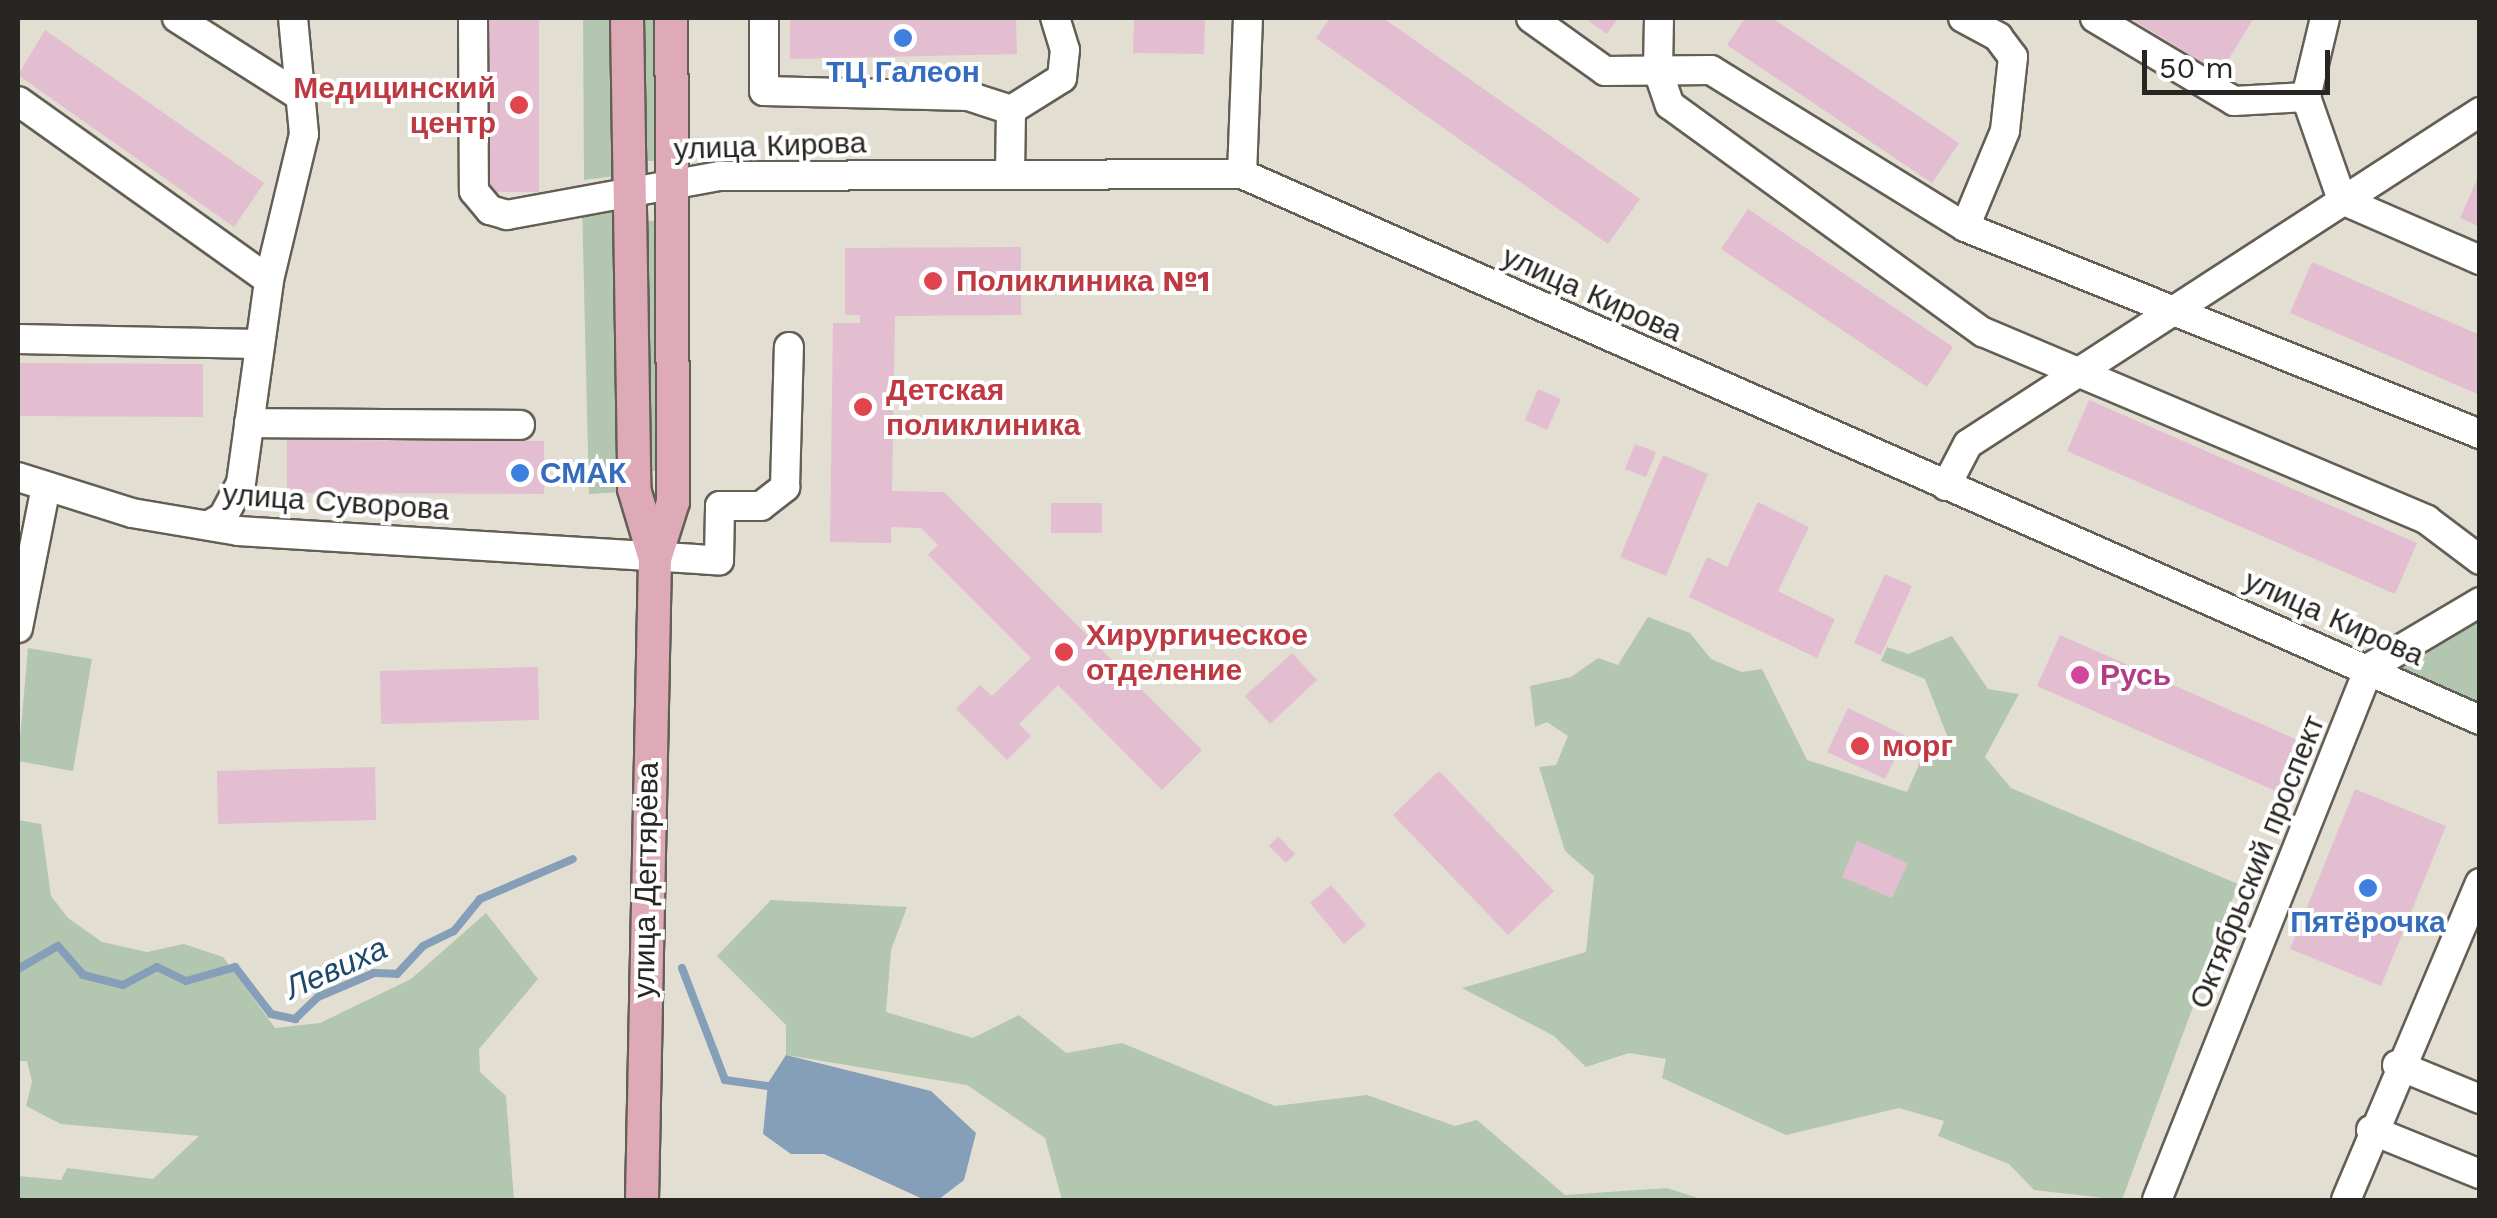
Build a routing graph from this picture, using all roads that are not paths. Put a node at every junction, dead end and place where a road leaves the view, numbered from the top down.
1 (177, 18) edge
2 (293, 18) edge
3 (473, 18) edge
4 (627, 18) edge
5 (671, 18) edge
6 (764, 18) edge
7 (1055, 18) edge
8 (1248, 18) edge
9 (1531, 18) edge
10 (1659, 18) edge
11 (1963, 18) edge
12 (2095, 18) edge
13 (2326, 18) edge
14 (1658, 71) junction
15 (300, 96) junction
16 (2306, 97) junction
17 (18, 101) edge
18 (1011, 110) junction
19 (2480, 112) edge
20 (1010, 174) junction
21 (1242, 174) junction
22 (674, 179) junction
23 (630, 188) junction
24 (2342, 200) junction
25 (1965, 228) junction
26 (2480, 260) edge
27 (269, 280) junction
28 (2171, 309) junction
29 (18, 339) edge
30 (258, 344) junction
31 (789, 348) dead end
32 (2079, 368) junction
33 (249, 423) junction
34 (520, 425) dead end
35 (2480, 434) edge
36 (18, 476) edge
37 (1946, 486) junction
38 (46, 487) junction
39 (209, 526) junction
40 (656, 560) junction
41 (2480, 560) edge
42 (2480, 602) edge
43 (18, 628) edge
44 (2369, 668) junction
45 (2479, 720) edge
46 (2480, 882) edge
47 (2397, 1065) junction
48 (2480, 1099) edge
49 (2371, 1130) junction
50 (2480, 1174) edge
51 (642, 1200) edge
52 (2158, 1200) edge
53 (2346, 1200) edge

1 - 15 street
2 - 15 street
3 - 23 street, улица Кирова
4 - 23 main road, улица Дегтярёва
5 - 22 main road, улица Дегтярёва
6 - 18 street
7 - 18 street
8 - 21 street
9 - 14 street
10 - 14 street
11 - 25 street
12 - 16 street
13 - 16 street
14 - 25 street
14 - 32 street
15 - 27 street
16 - 24 street
17 - 27 street
18 - 20 street
19 - 24 street
20 - 21 street, улица Кирова
20 - 22 street, улица Кирова
21 - 37 street, улица Кирова
22 - 23 street, улица Кирова
22 - 40 main road, улица Дегтярёва
23 - 40 main road, улица Дегтярёва
24 - 26 street
24 - 28 street
25 - 28 street
27 - 30 street
28 - 32 street
28 - 35 street
29 - 30 street
30 - 33 street
31 - 40 street, улица Суворова
32 - 37 street
32 - 41 street
33 - 34 street
33 - 39 street
36 - 38 street, улица Суворова
37 - 44 street, улица Кирова
38 - 39 street, улица Суворова
38 - 43 street
39 - 40 street, улица Суворова
40 - 51 main road, улица Дегтярёва
42 - 44 street
44 - 45 street, улица Кирова
44 - 52 street, Октябрьский проспект
46 - 47 street
47 - 48 street
47 - 49 street
49 - 50 street
49 - 53 street

